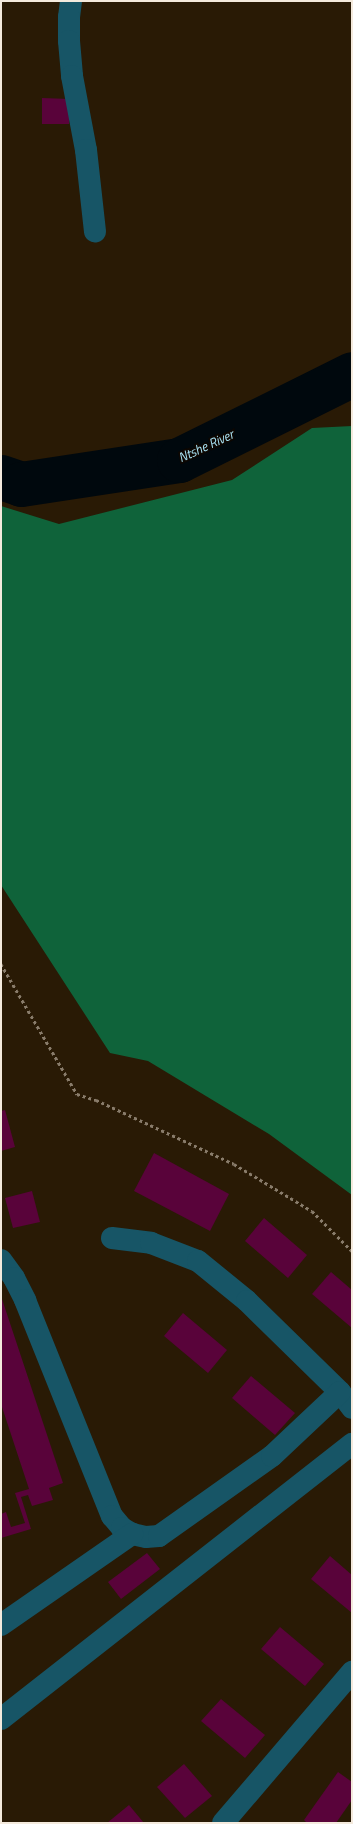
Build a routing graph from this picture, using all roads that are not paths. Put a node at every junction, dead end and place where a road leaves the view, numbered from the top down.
1 (71, 1) edge
2 (95, 232) dead end
3 (112, 1238) dead end
4 (1, 1260) edge
5 (346, 1400) edge
6 (352, 1444) edge
7 (132, 1534) junction
8 (1, 1625) edge
9 (352, 1672) edge
10 (1, 1719) edge
11 (224, 1823) edge

1 - 2 street
3 - 5 street
4 - 7 street
5 - 7 street
6 - 10 street
7 - 8 street
9 - 11 street

